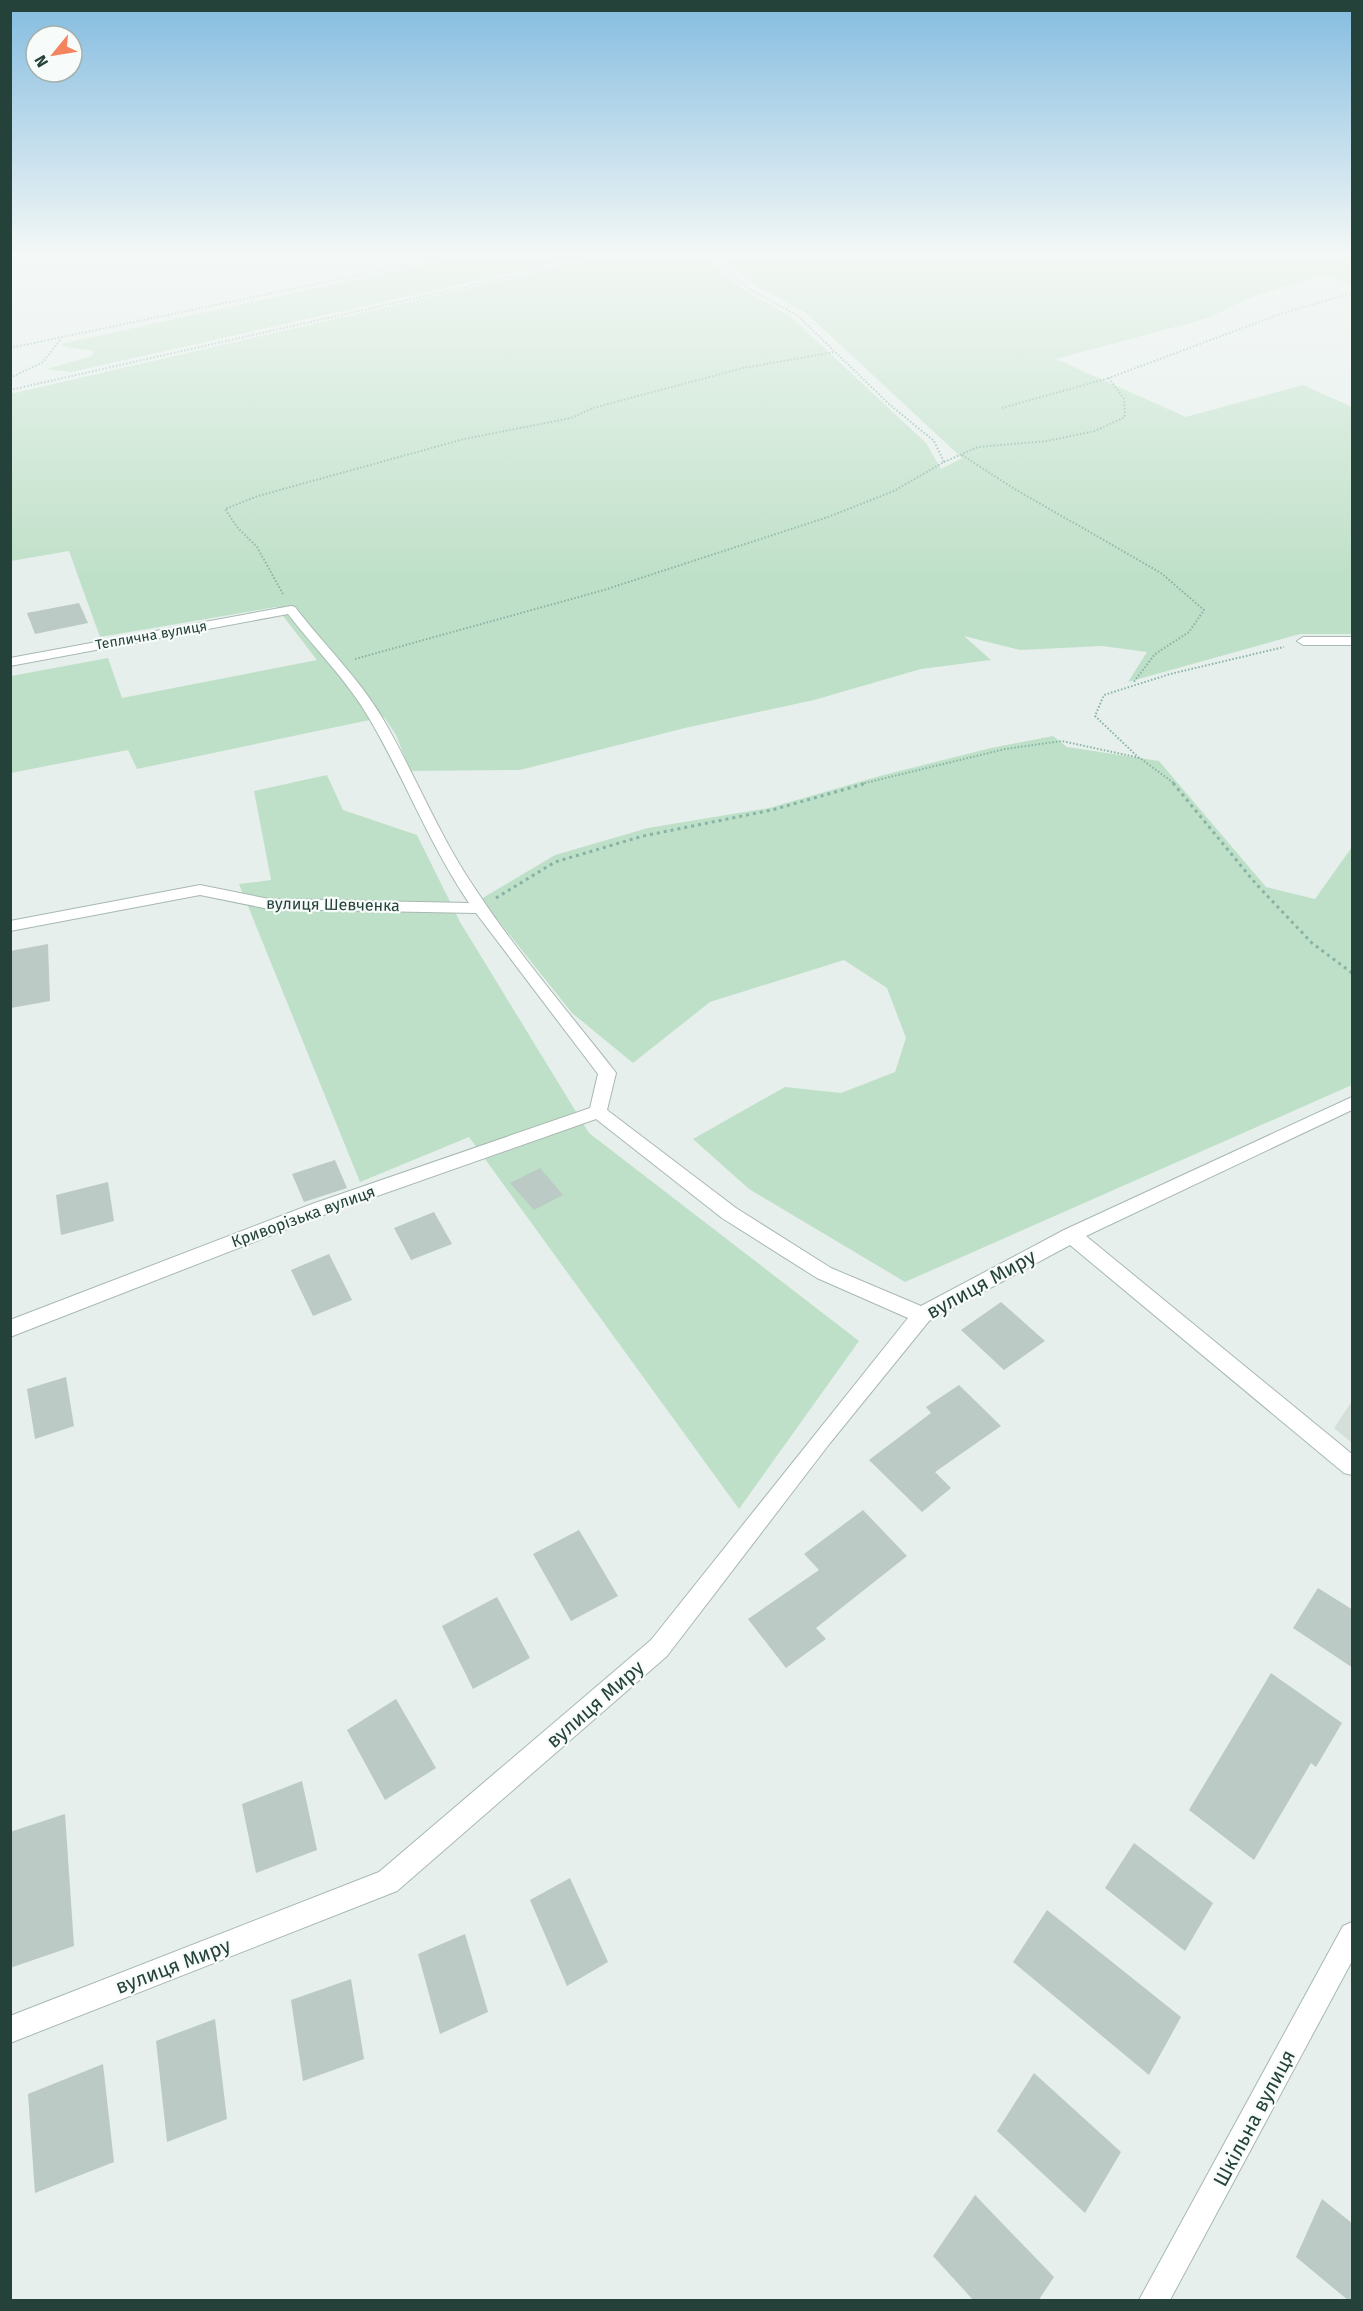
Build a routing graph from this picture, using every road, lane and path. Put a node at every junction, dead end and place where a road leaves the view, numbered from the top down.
1 (43, 362) edge
2 (134, 362) edge
3 (775, 362) edge
4 (845, 362) edge
5 (1152, 362) edge
6 (10, 378) edge
7 (1109, 378) junction
8 (10, 390) edge
9 (1002, 408) dead end
10 (962, 454) junction
11 (944, 462) junction
12 (291, 610) junction
13 (1304, 641) joint
14 (1353, 641) edge
15 (10, 662) edge
16 (337, 664) junction
17 (1133, 683) junction
18 (1140, 758) junction
19 (480, 908) junction
20 (10, 926) edge
21 (1353, 973) edge
22 (1353, 1103) edge
23 (598, 1112) junction
24 (1071, 1235) junction
25 (922, 1315) junction
26 (10, 1329) edge
27 (1353, 1466) edge
28 (1353, 1935) edge
29 (10, 2030) edge
30 (1155, 2301) edge

1 - 6 path
2 - 8 path
3 - 12 path
4 - 11 path
5 - 7 path
7 - 9 path
7 - 10 path
10 - 11 path
10 - 17 path
11 - 16 path
12 - 15 street, Теплична вулиця
12 - 16 street
13 - 14 street
13 - 17 path
16 - 19 street
17 - 18 path
18 - 19 path
18 - 21 path
19 - 20 street, вулиця Шевченка
19 - 23 street
22 - 24 street, вулиця Миру
23 - 25 street
23 - 26 street, Криворізька вулиця
24 - 25 street, вулиця Миру
24 - 27 street
25 - 29 street, вулиця Миру
28 - 30 street, Шкільна вулиця

